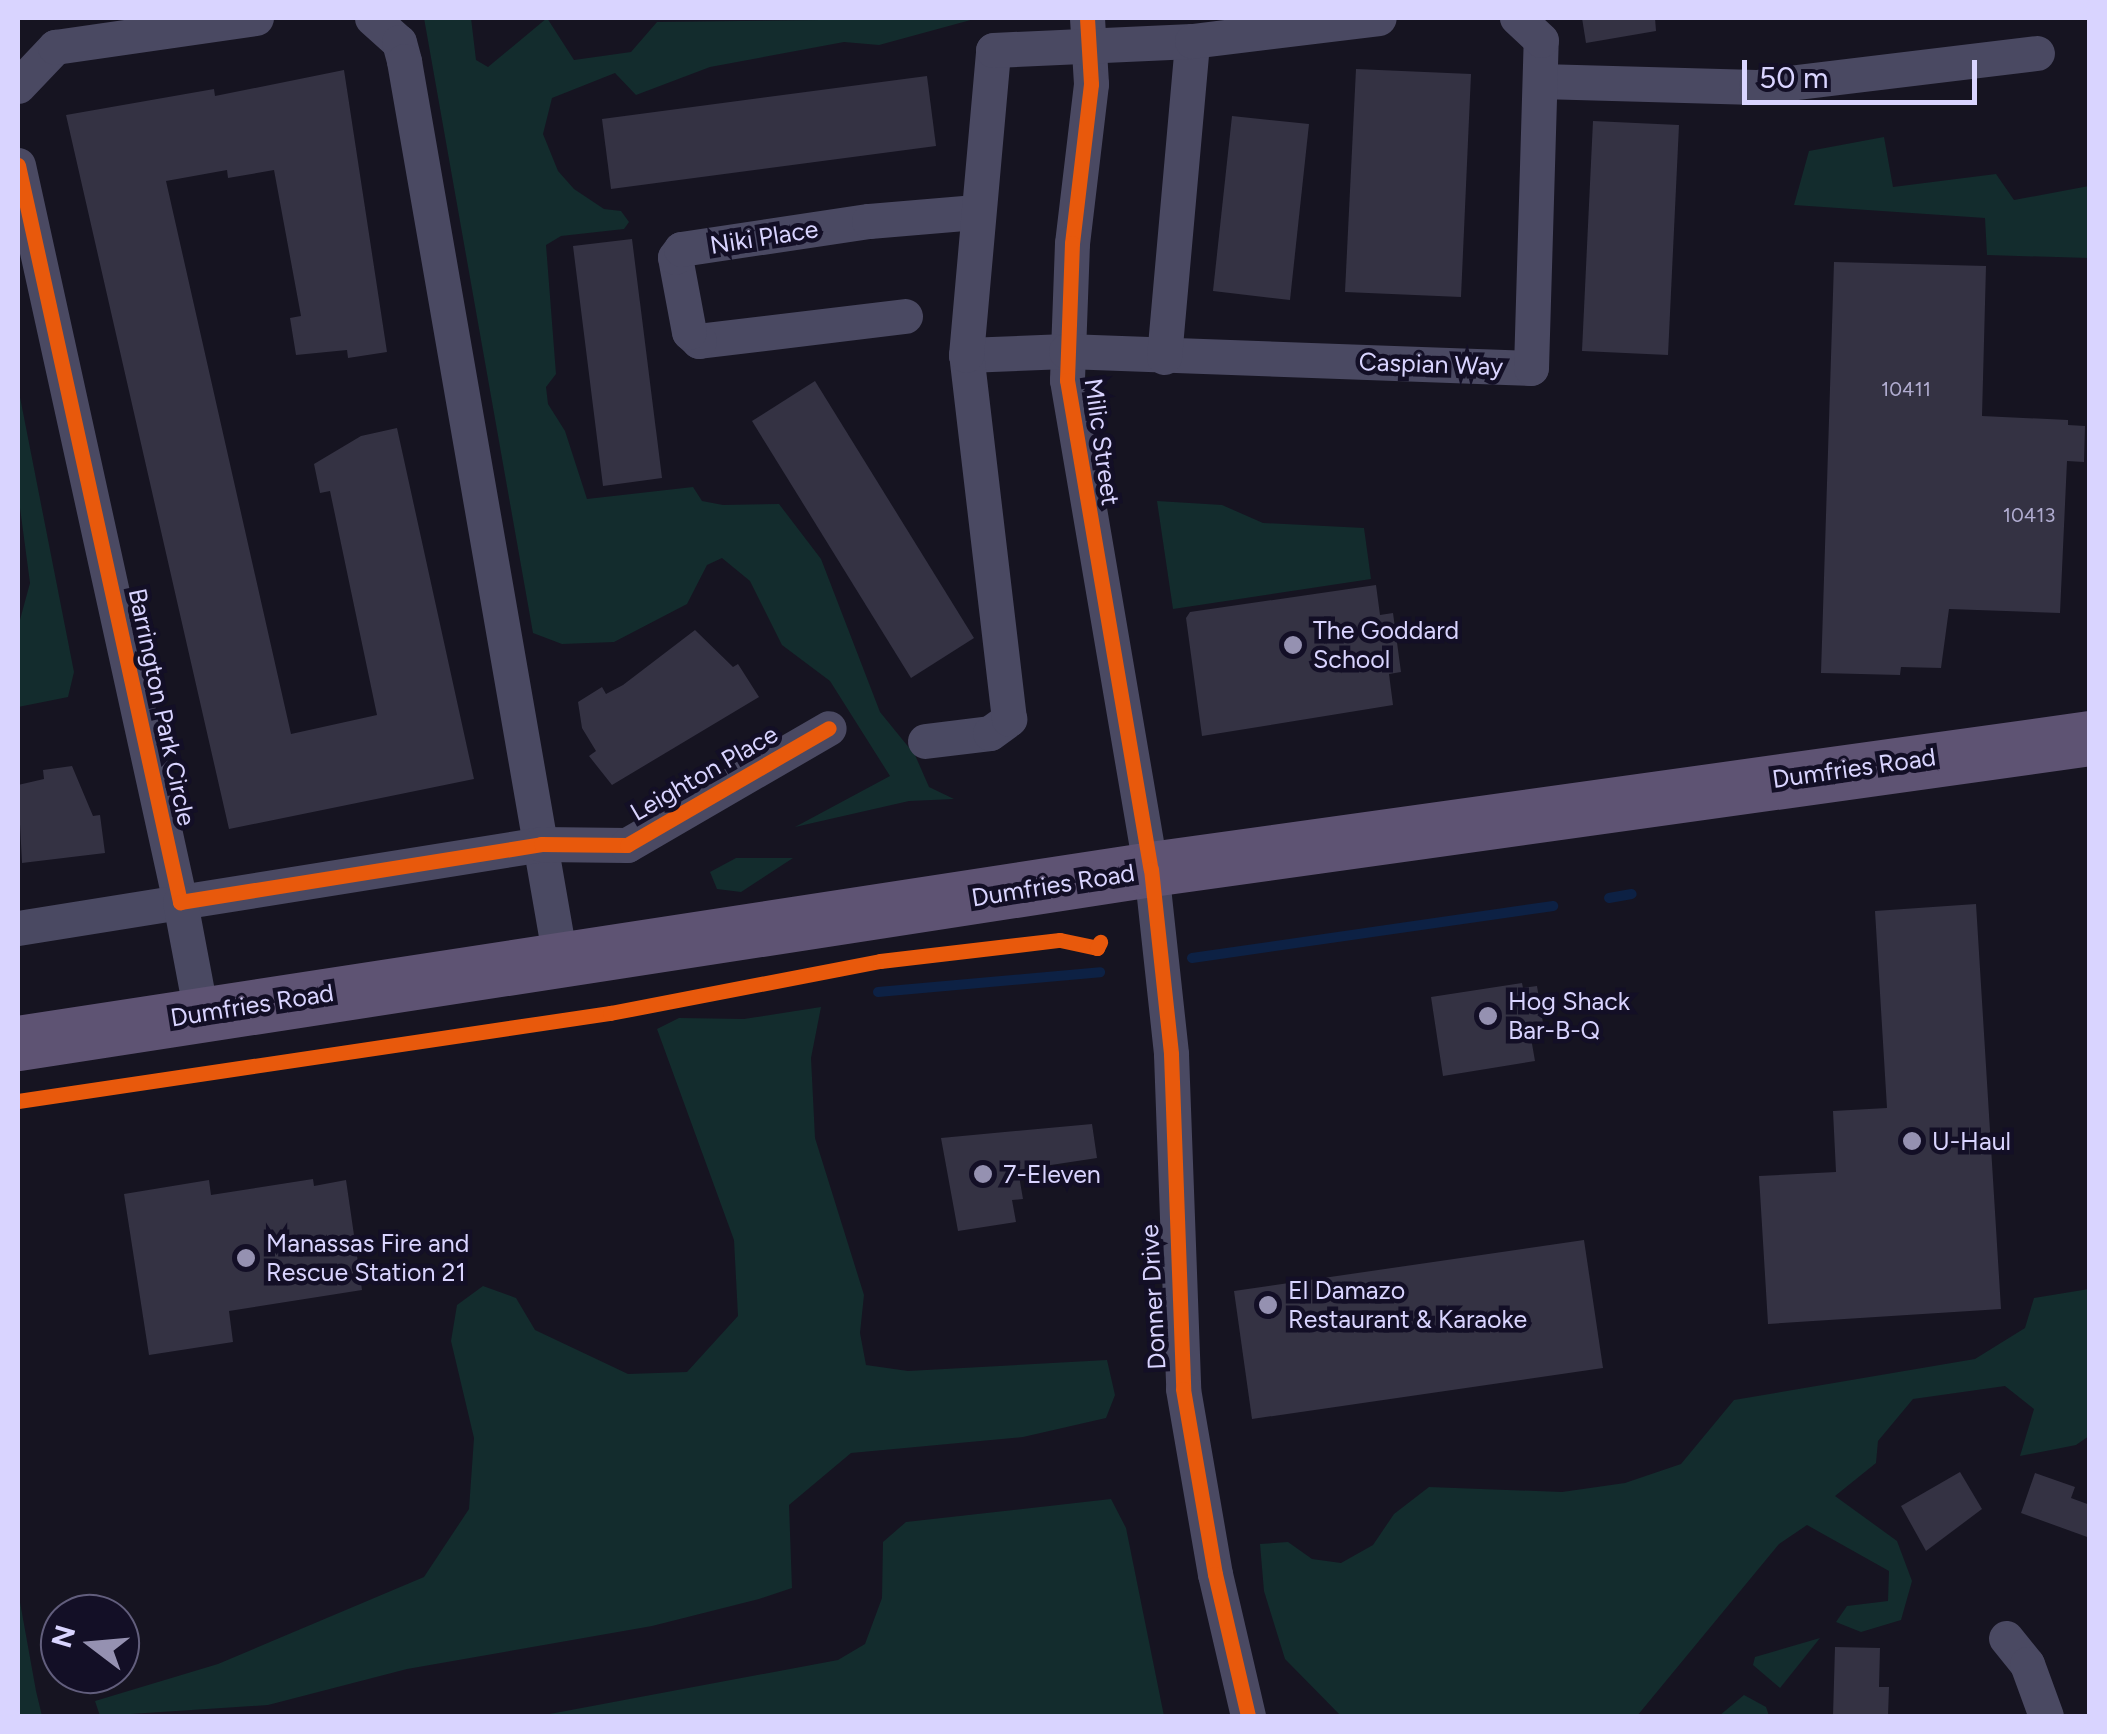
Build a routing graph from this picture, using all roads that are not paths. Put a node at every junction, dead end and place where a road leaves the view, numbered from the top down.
1 (256, 18) edge
2 (372, 18) edge
3 (1379, 18) edge
4 (1517, 18) edge
5 (1088, 29) edge
6 (1192, 41) junction
7 (2036, 53) dead end
8 (1540, 82) junction
9 (18, 86) edge
10 (18, 165) edge
11 (976, 212) junction
12 (905, 316) dead end
13 (1066, 351) junction
14 (966, 355) junction
15 (1164, 357) junction
16 (829, 728) dead end
17 (2090, 738) edge
18 (925, 742) dead end
19 (540, 844) junction
20 (1151, 869) junction
21 (180, 902) junction
22 (18, 928) edge
23 (560, 959) junction
24 (201, 1013) junction
25 (18, 1043) edge
26 (2006, 1638) dead end
27 (1248, 1716) edge
28 (2046, 1716) edge

1 - 9 street
2 - 19 street
3 - 6 street
4 - 8 street, Caspian Way
5 - 6 street
5 - 11 street
5 - 13 street, Milic Street
6 - 15 street
7 - 8 street
8 - 15 street, Caspian Way
10 - 21 street, Barrington Park Circle
11 - 12 street, Niki Place
11 - 14 street
13 - 14 street
13 - 15 street, Caspian Way
13 - 20 street, Milic Street
14 - 18 street
16 - 19 street, Leighton Place
17 - 20 main road, Dumfries Road
19 - 21 street
19 - 23 street
20 - 23 main road, Dumfries Road
20 - 27 street, Donner Drive
21 - 22 street
21 - 24 street, Barrington Park Circle
23 - 24 main road, Dumfries Road
24 - 25 main road, Dumfries Road
26 - 28 street

